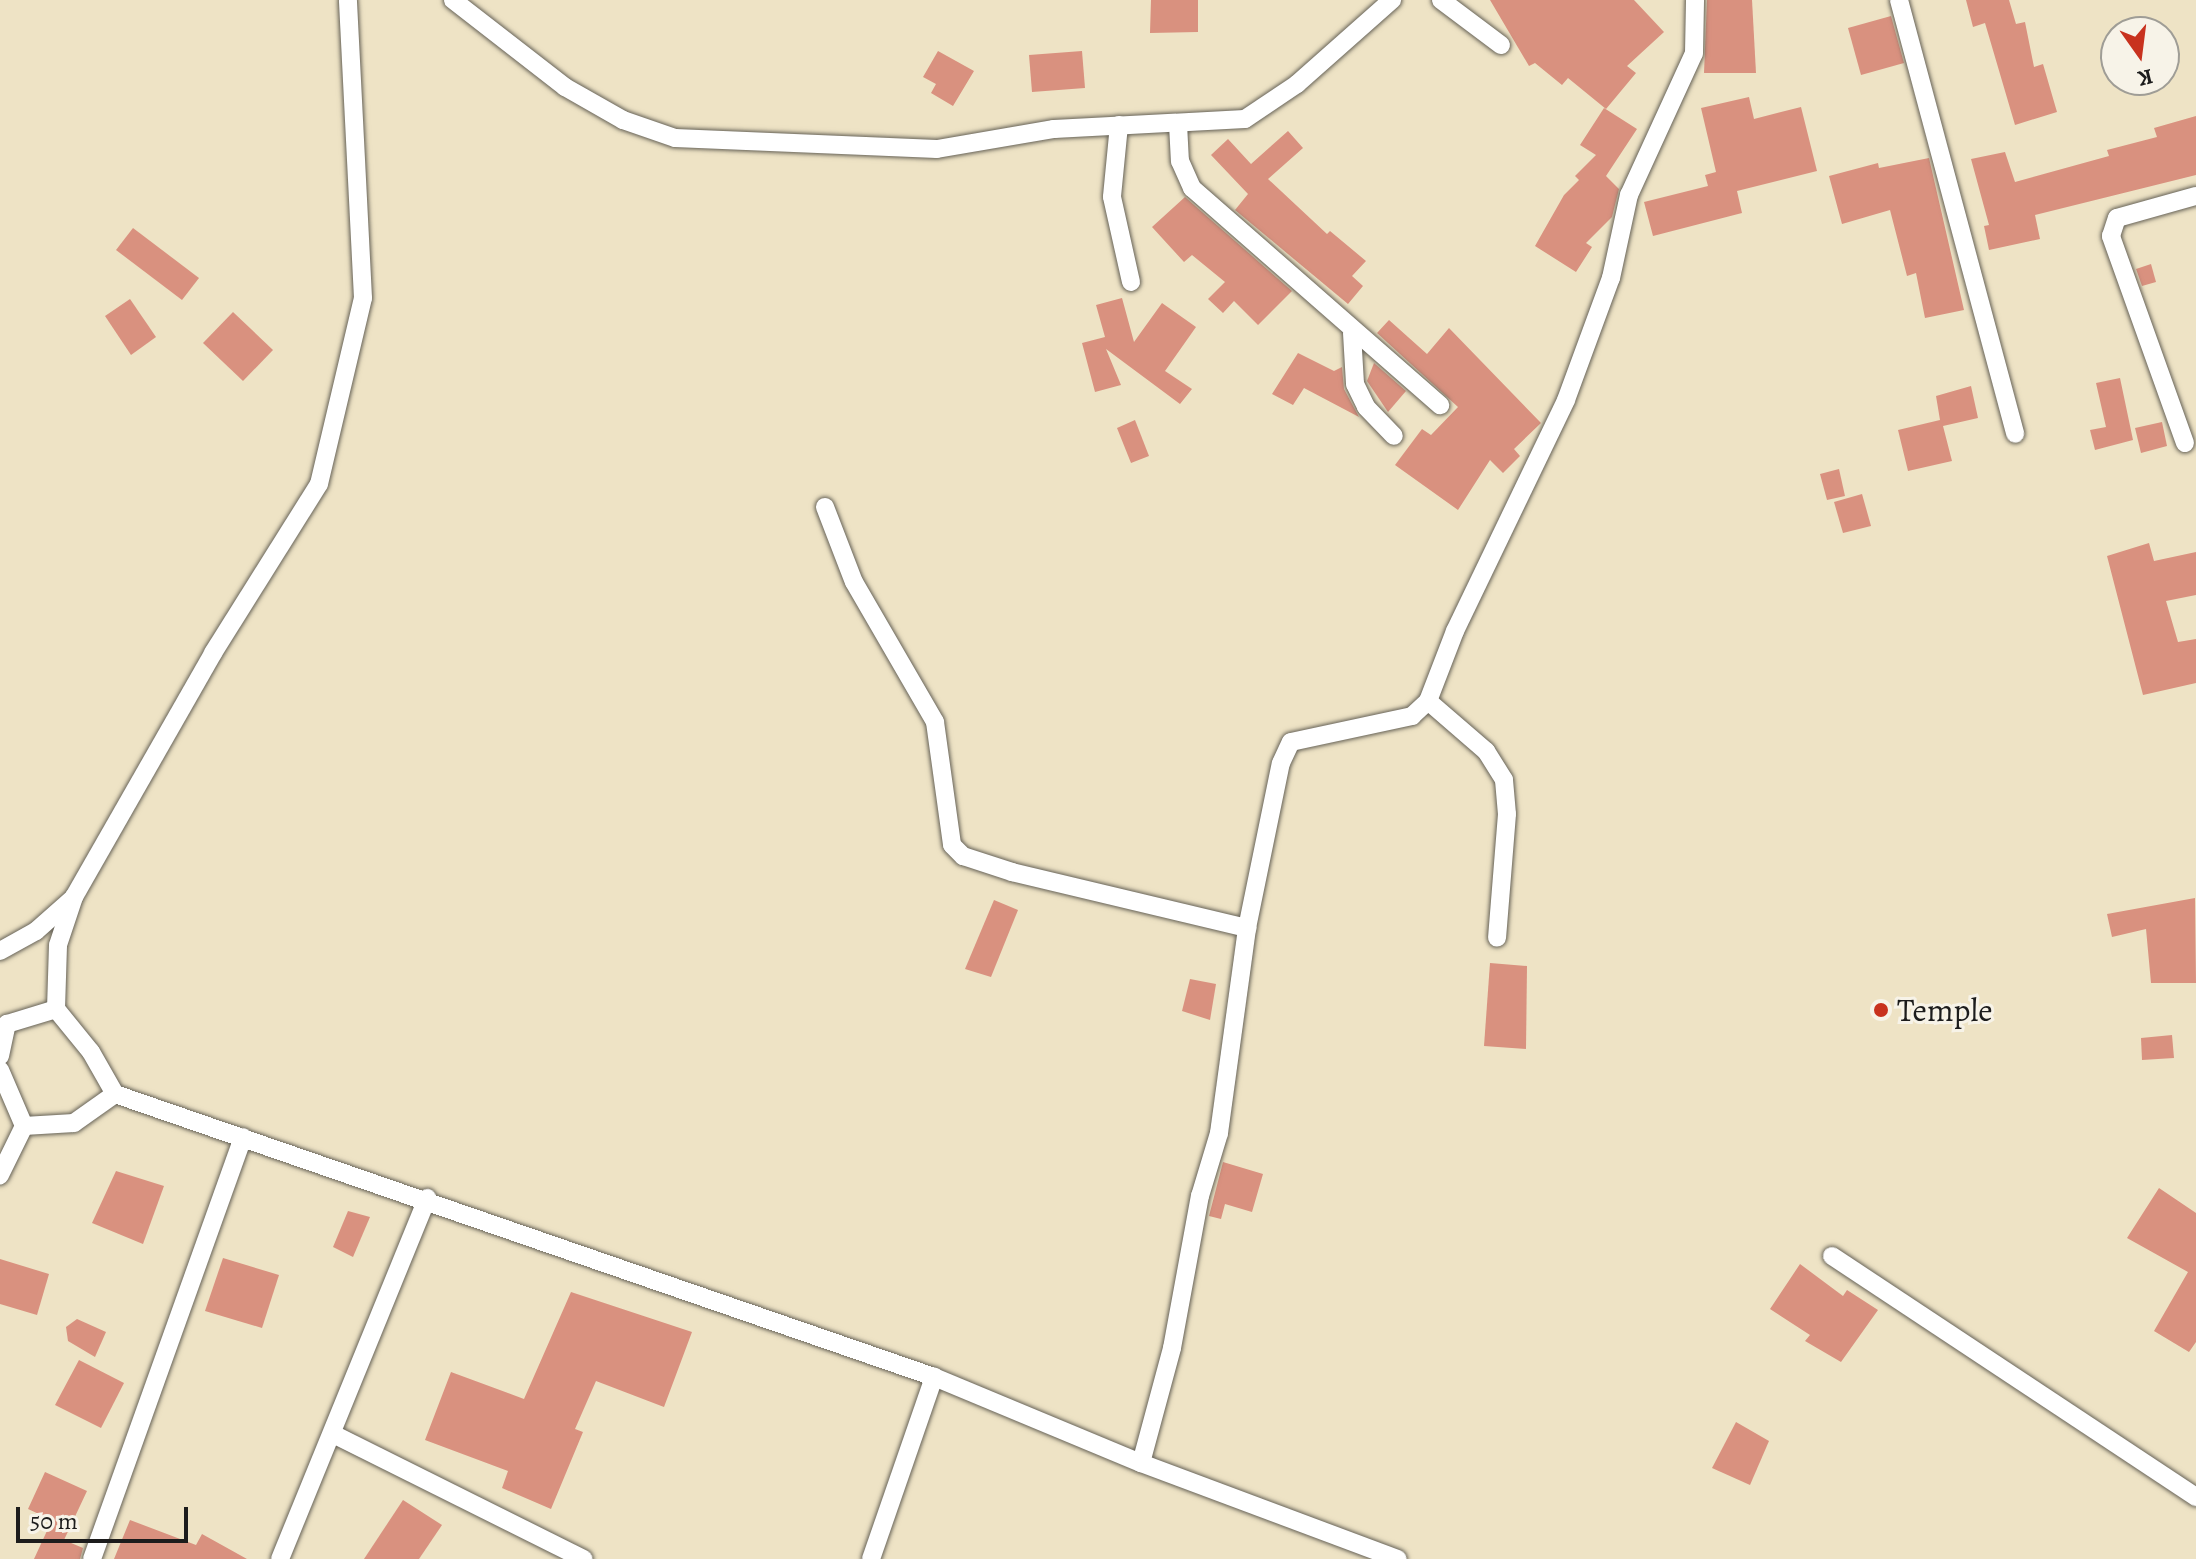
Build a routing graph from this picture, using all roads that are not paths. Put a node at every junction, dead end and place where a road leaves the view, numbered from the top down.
1 (348, 0) edge
2 (453, 0) edge
3 (1392, 0) edge
4 (1441, 0) edge
5 (1695, 0) edge
6 (1899, 0) edge
7 (1501, 45) dead end
8 (1178, 124) junction
9 (1119, 125) junction
10 (2196, 196) edge
11 (1131, 282) dead end
12 (1352, 333) junction
13 (1440, 405) dead end
14 (2015, 434) dead end
15 (1394, 436) dead end
16 (2185, 443) dead end
17 (825, 507) dead end
18 (1428, 701) junction
19 (74, 897) junction
20 (1247, 928) junction
21 (1497, 938) dead end
22 (0, 951) edge
23 (56, 1009) junction
24 (0, 1056) edge
25 (0, 1070) edge
26 (115, 1094) junction
27 (24, 1126) junction
28 (243, 1137) junction
29 (0, 1175) edge
30 (427, 1198) junction
31 (1832, 1256) dead end
32 (934, 1377) junction
33 (333, 1434) junction
34 (1141, 1463) junction
35 (2196, 1497) edge
36 (92, 1559) edge
37 (280, 1559) edge
38 (584, 1559) edge
39 (871, 1559) edge
40 (1398, 1559) edge

1 - 19 street
2 - 9 street
3 - 8 street
4 - 7 street
5 - 18 street
6 - 14 street
8 - 9 street
8 - 12 street
9 - 11 street
10 - 16 street
12 - 13 street
12 - 15 street
17 - 20 street
18 - 20 street
18 - 21 street
19 - 22 street
19 - 23 street
20 - 34 street
23 - 24 street
23 - 26 street
25 - 27 street
26 - 27 street
26 - 28 street
27 - 29 street
28 - 30 street
28 - 36 street
30 - 32 street
30 - 33 street
31 - 35 street
32 - 34 street
32 - 39 street
33 - 37 street
33 - 38 street
34 - 40 street

